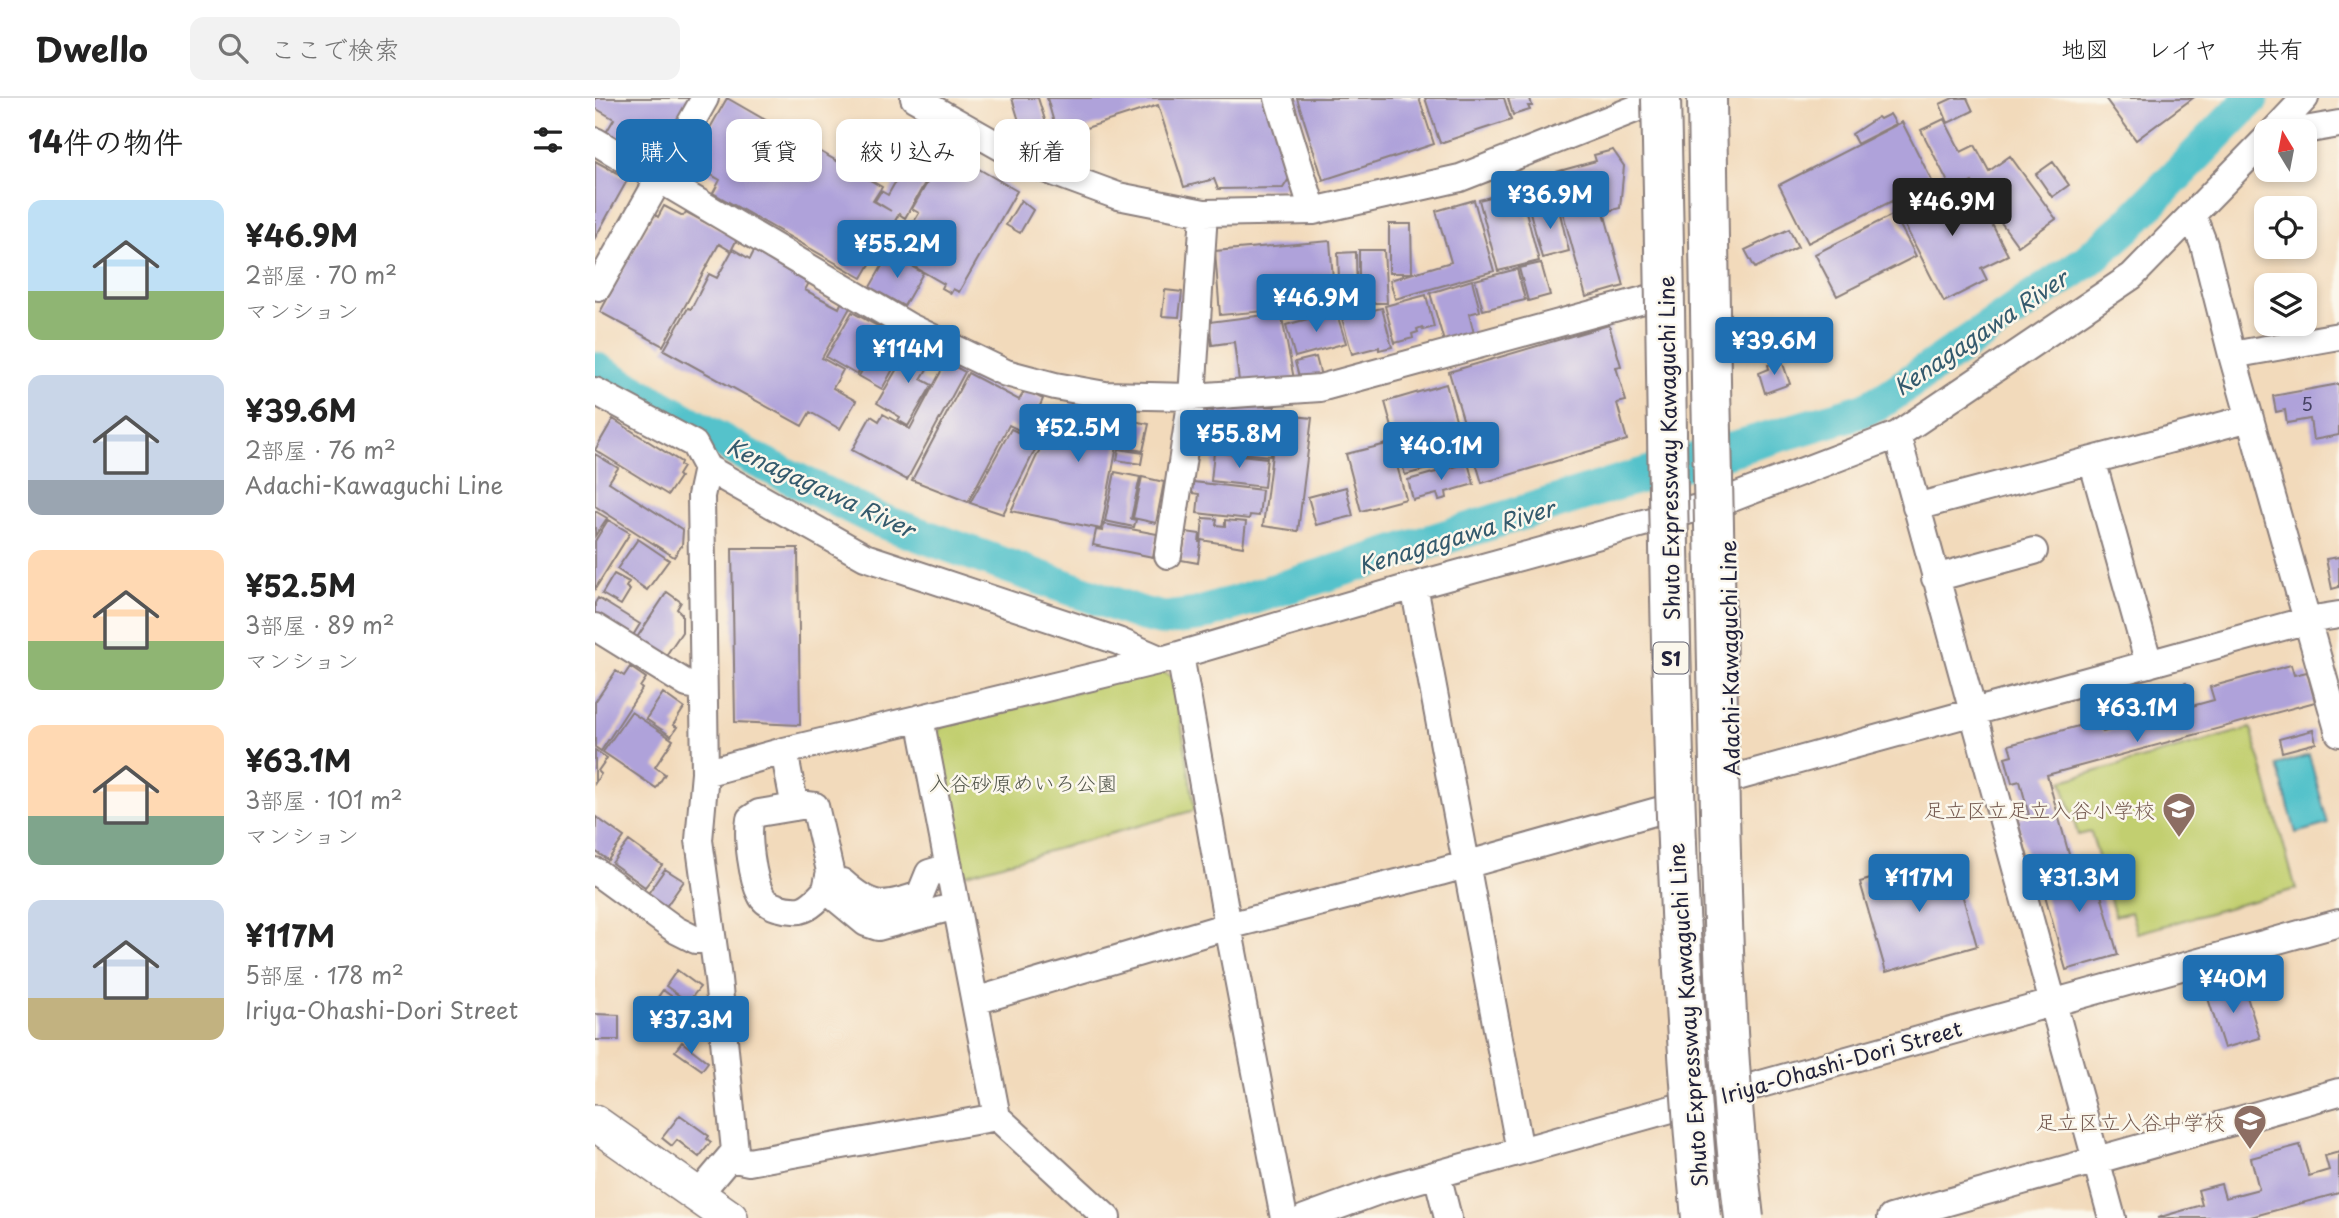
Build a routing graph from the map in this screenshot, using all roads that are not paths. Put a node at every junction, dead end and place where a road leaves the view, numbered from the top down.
1 (705, 98) edge
2 (914, 98) edge
3 (1278, 98) edge
4 (1707, 98) edge
5 (1721, 98) edge
6 (2305, 98) edge
7 (1653, 100) edge
8 (693, 119) edge
9 (2285, 119) edge
10 (2339, 124) edge
11 (2317, 128) edge
12 (595, 141) edge
13 (2254, 151) edge
14 (616, 153) edge
15 (656, 182) edge
16 (667, 182) edge
17 (1313, 211) junction
18 (1204, 213) junction
19 (2192, 214) junction
20 (598, 287) dead end
21 (1651, 298) junction
22 (2339, 336) edge
23 (2232, 355) junction
24 (595, 391) edge
25 (1192, 397) junction
26 (2250, 418) junction
27 (1897, 435) junction
28 (2092, 460) junction
29 (707, 468) junction
30 (1727, 500) junction
31 (1916, 507) junction
32 (1655, 519) junction
33 (2034, 551) dead end
34 (1168, 555) dead end
35 (1935, 578) junction
36 (1414, 586) junction
37 (2339, 615) edge
38 (2308, 621) junction
39 (595, 627) edge
40 (1171, 657) junction
41 (2149, 664) junction
42 (703, 687) junction
43 (1672, 704) junction
44 (1971, 712) junction
45 (920, 719) junction
46 (2339, 733) edge
47 (784, 751) junction
48 (705, 773) junction
49 (1730, 779) junction
50 (795, 807) junction
51 (1661, 810) junction
52 (1466, 864) junction
53 (949, 867) junction
54 (595, 871) edge
55 (828, 881) junction
56 (956, 906) junction
57 (2339, 923) edge
58 (1228, 926) junction
59 (712, 940) junction
60 (975, 1001) junction
61 (2052, 1002) junction
62 (1744, 1088) junction
63 (2339, 1092) edge
64 (1676, 1108) junction
65 (997, 1117) junction
66 (595, 1122) edge
67 (1520, 1151) junction
68 (730, 1158) junction
69 (2096, 1160) junction
70 (1437, 1174) junction
71 (698, 1195) junction
72 (1924, 1214) edge
73 (730, 1218) edge
74 (1107, 1218) edge
75 (1284, 1218) edge
76 (1305, 1218) edge
77 (1448, 1218) edge
78 (1686, 1218) edge
79 (1701, 1218) edge
80 (1716, 1218) edge
81 (1744, 1218) edge
82 (1755, 1218) edge
83 (1891, 1218) edge
84 (2112, 1218) edge

1 - 8 street
2 - 18 street
3 - 17 street
4 - 81 highway, Shuto Expressway Kawaguchi Line / S1, bridge
5 - 30 main road, Adachi-Kawaguchi Line
6 - 9 street
7 - 17 street
7 - 21 main road
7 - 43 highway, Shuto Expressway Kawaguchi Line / S1, bridge
10 - 11 street
12 - 14 street
13 - 19 street
15 - 20 street
16 - 25 street
17 - 18 street
18 - 25 street
19 - 23 street
19 - 27 street
21 - 25 street
21 - 32 main road
22 - 23 street
23 - 26 street
24 - 29 street
25 - 34 street
26 - 28 street
26 - 38 street
27 - 30 street
27 - 31 street
28 - 31 street
28 - 41 street
29 - 40 street
29 - 42 street
30 - 32 street
30 - 49 main road, Adachi-Kawaguchi Line
31 - 35 street
32 - 36 street
32 - 51 main road
33 - 35 street
35 - 44 street
36 - 40 street
36 - 52 street
37 - 38 street
38 - 41 street
38 - 46 street
39 - 42 street
40 - 45 street
40 - 58 street
41 - 44 street
42 - 48 street
43 - 79 highway, Shuto Expressway Kawaguchi Line / S1, bridge
43 - 80 highway, bridge
44 - 49 street
44 - 61 street
45 - 47 street
45 - 53 street
47 - 48 street
47 - 50 street
48 - 59 street
49 - 62 main road, Adachi-Kawaguchi Line
50 - 55 street
50 - 55 street
51 - 52 street
51 - 64 main road
52 - 58 street
52 - 67 street
53 - 55 street
53 - 56 street
54 - 59 street
55 - 56 street
56 - 60 street
57 - 61 street, Iriya-Ohashi-Dori Street
58 - 60 street
58 - 75 street
59 - 68 street
60 - 65 street
61 - 62 street, Iriya-Ohashi-Dori Street
61 - 69 street
62 - 64 street, Iriya-Ohashi-Dori Street
62 - 82 main road, Adachi-Kawaguchi Line
63 - 69 street
64 - 67 street, Iriya-Ohashi-Dori Street
64 - 78 main road
65 - 68 street
65 - 74 street
66 - 71 main road
67 - 70 street, Iriya-Ohashi-Dori Street
68 - 71 street
69 - 72 street
69 - 84 street
70 - 76 street, Iriya-Ohashi-Dori Street
70 - 77 street
71 - 73 main road
72 - 83 street

